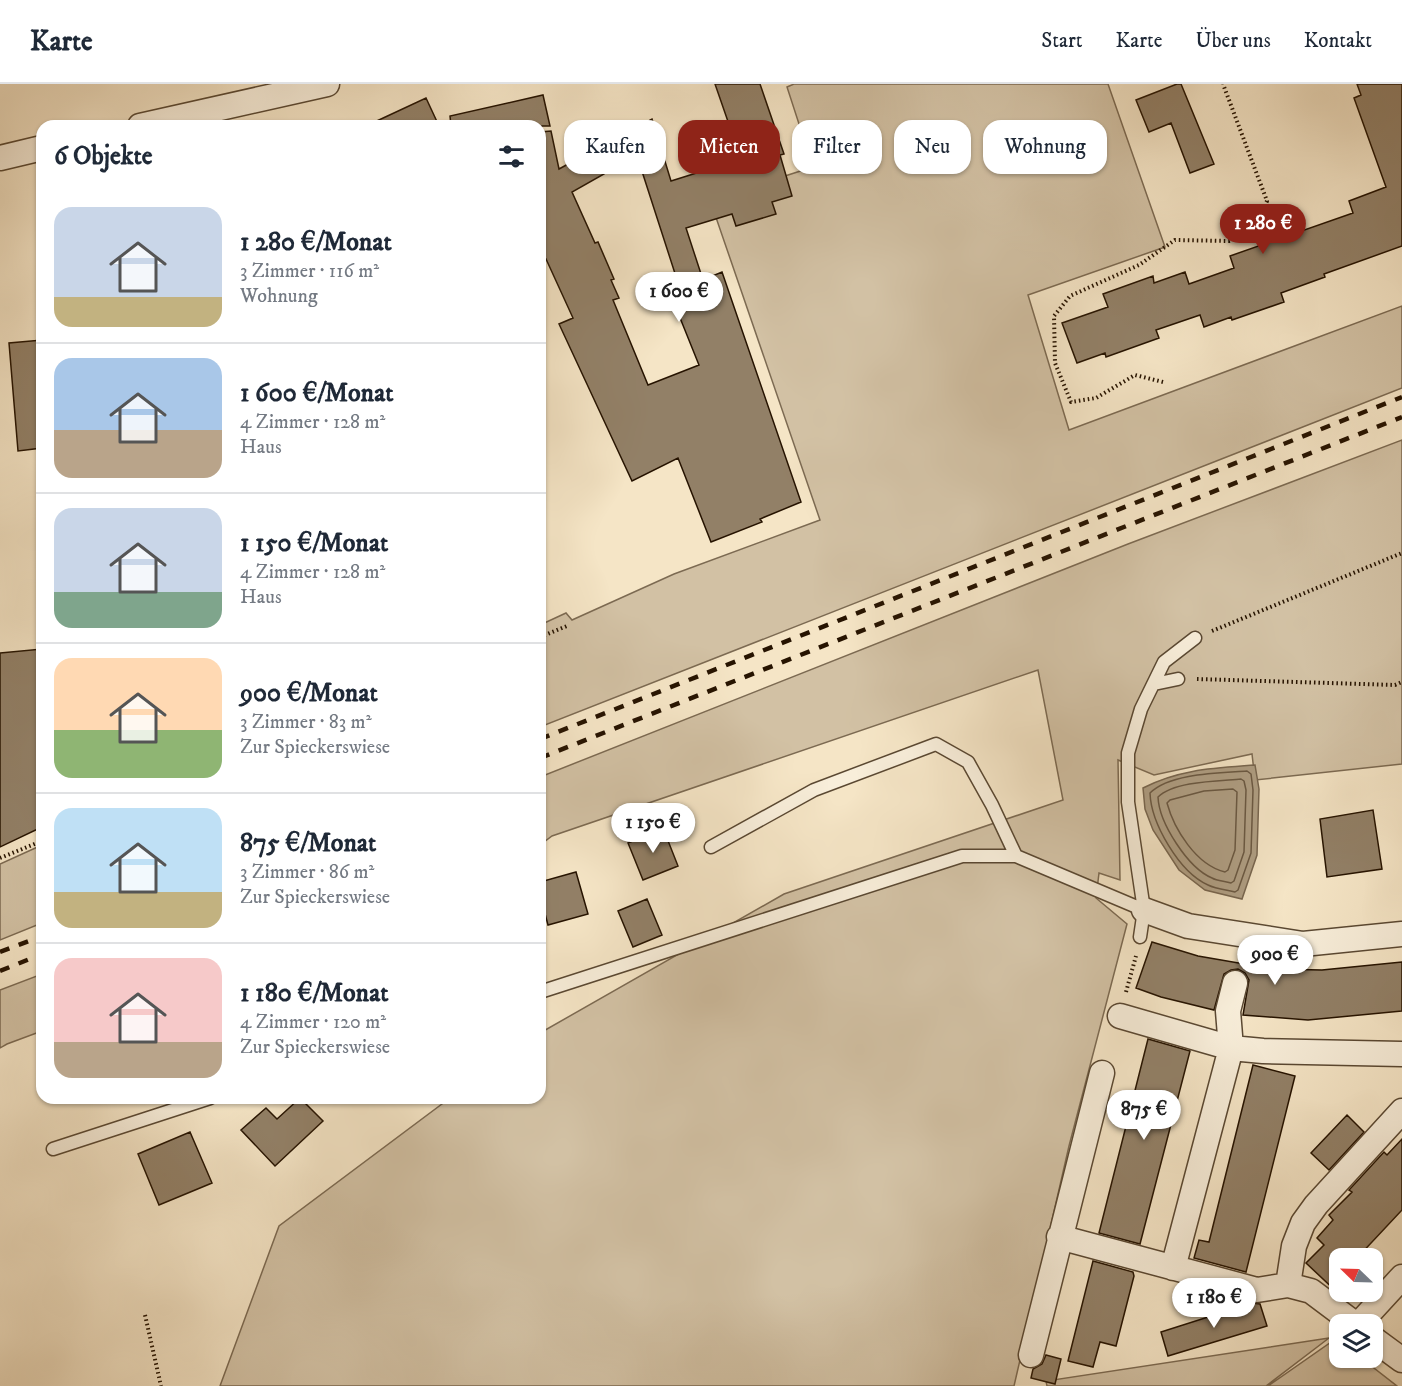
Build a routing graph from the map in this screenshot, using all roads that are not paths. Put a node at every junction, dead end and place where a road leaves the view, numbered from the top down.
1 (327, 84) edge
2 (167, 120) edge
3 (36, 149) edge
4 (0, 158) edge
5 (1195, 638) road end
6 (1178, 679) road end
7 (1154, 684) junction
8 (711, 847) dead end
9 (1016, 856) junction
10 (1144, 910) junction
11 (1402, 934) edge
12 (1140, 938) dead end
13 (1235, 983) dead end
14 (546, 990) edge
15 (1120, 1016) dead end
16 (1231, 1048) junction
17 (1402, 1054) edge
18 (1102, 1073) dead end
19 (192, 1104) edge
20 (1402, 1111) edge
21 (53, 1149) dead end
22 (1059, 1238) junction
23 (1173, 1268) junction
24 (1402, 1277) edge
25 (1288, 1286) junction
26 (1343, 1314) edge
27 (1367, 1314) edge
28 (1383, 1346) edge
29 (1030, 1354) dead end
30 (1402, 1360) edge

1 - 2 street
3 - 4 street
5 - 7 lane
6 - 7 lane
7 - 10 lane
8 - 9 lane
9 - 10 lane
9 - 14 lane
10 - 11 street
10 - 12 lane
13 - 16 street
15 - 16 street
16 - 17 street
16 - 23 street
18 - 22 street
19 - 21 lane
20 - 25 street
22 - 23 street
22 - 29 street
23 - 25 street
24 - 27 street
25 - 26 street
28 - 30 street

